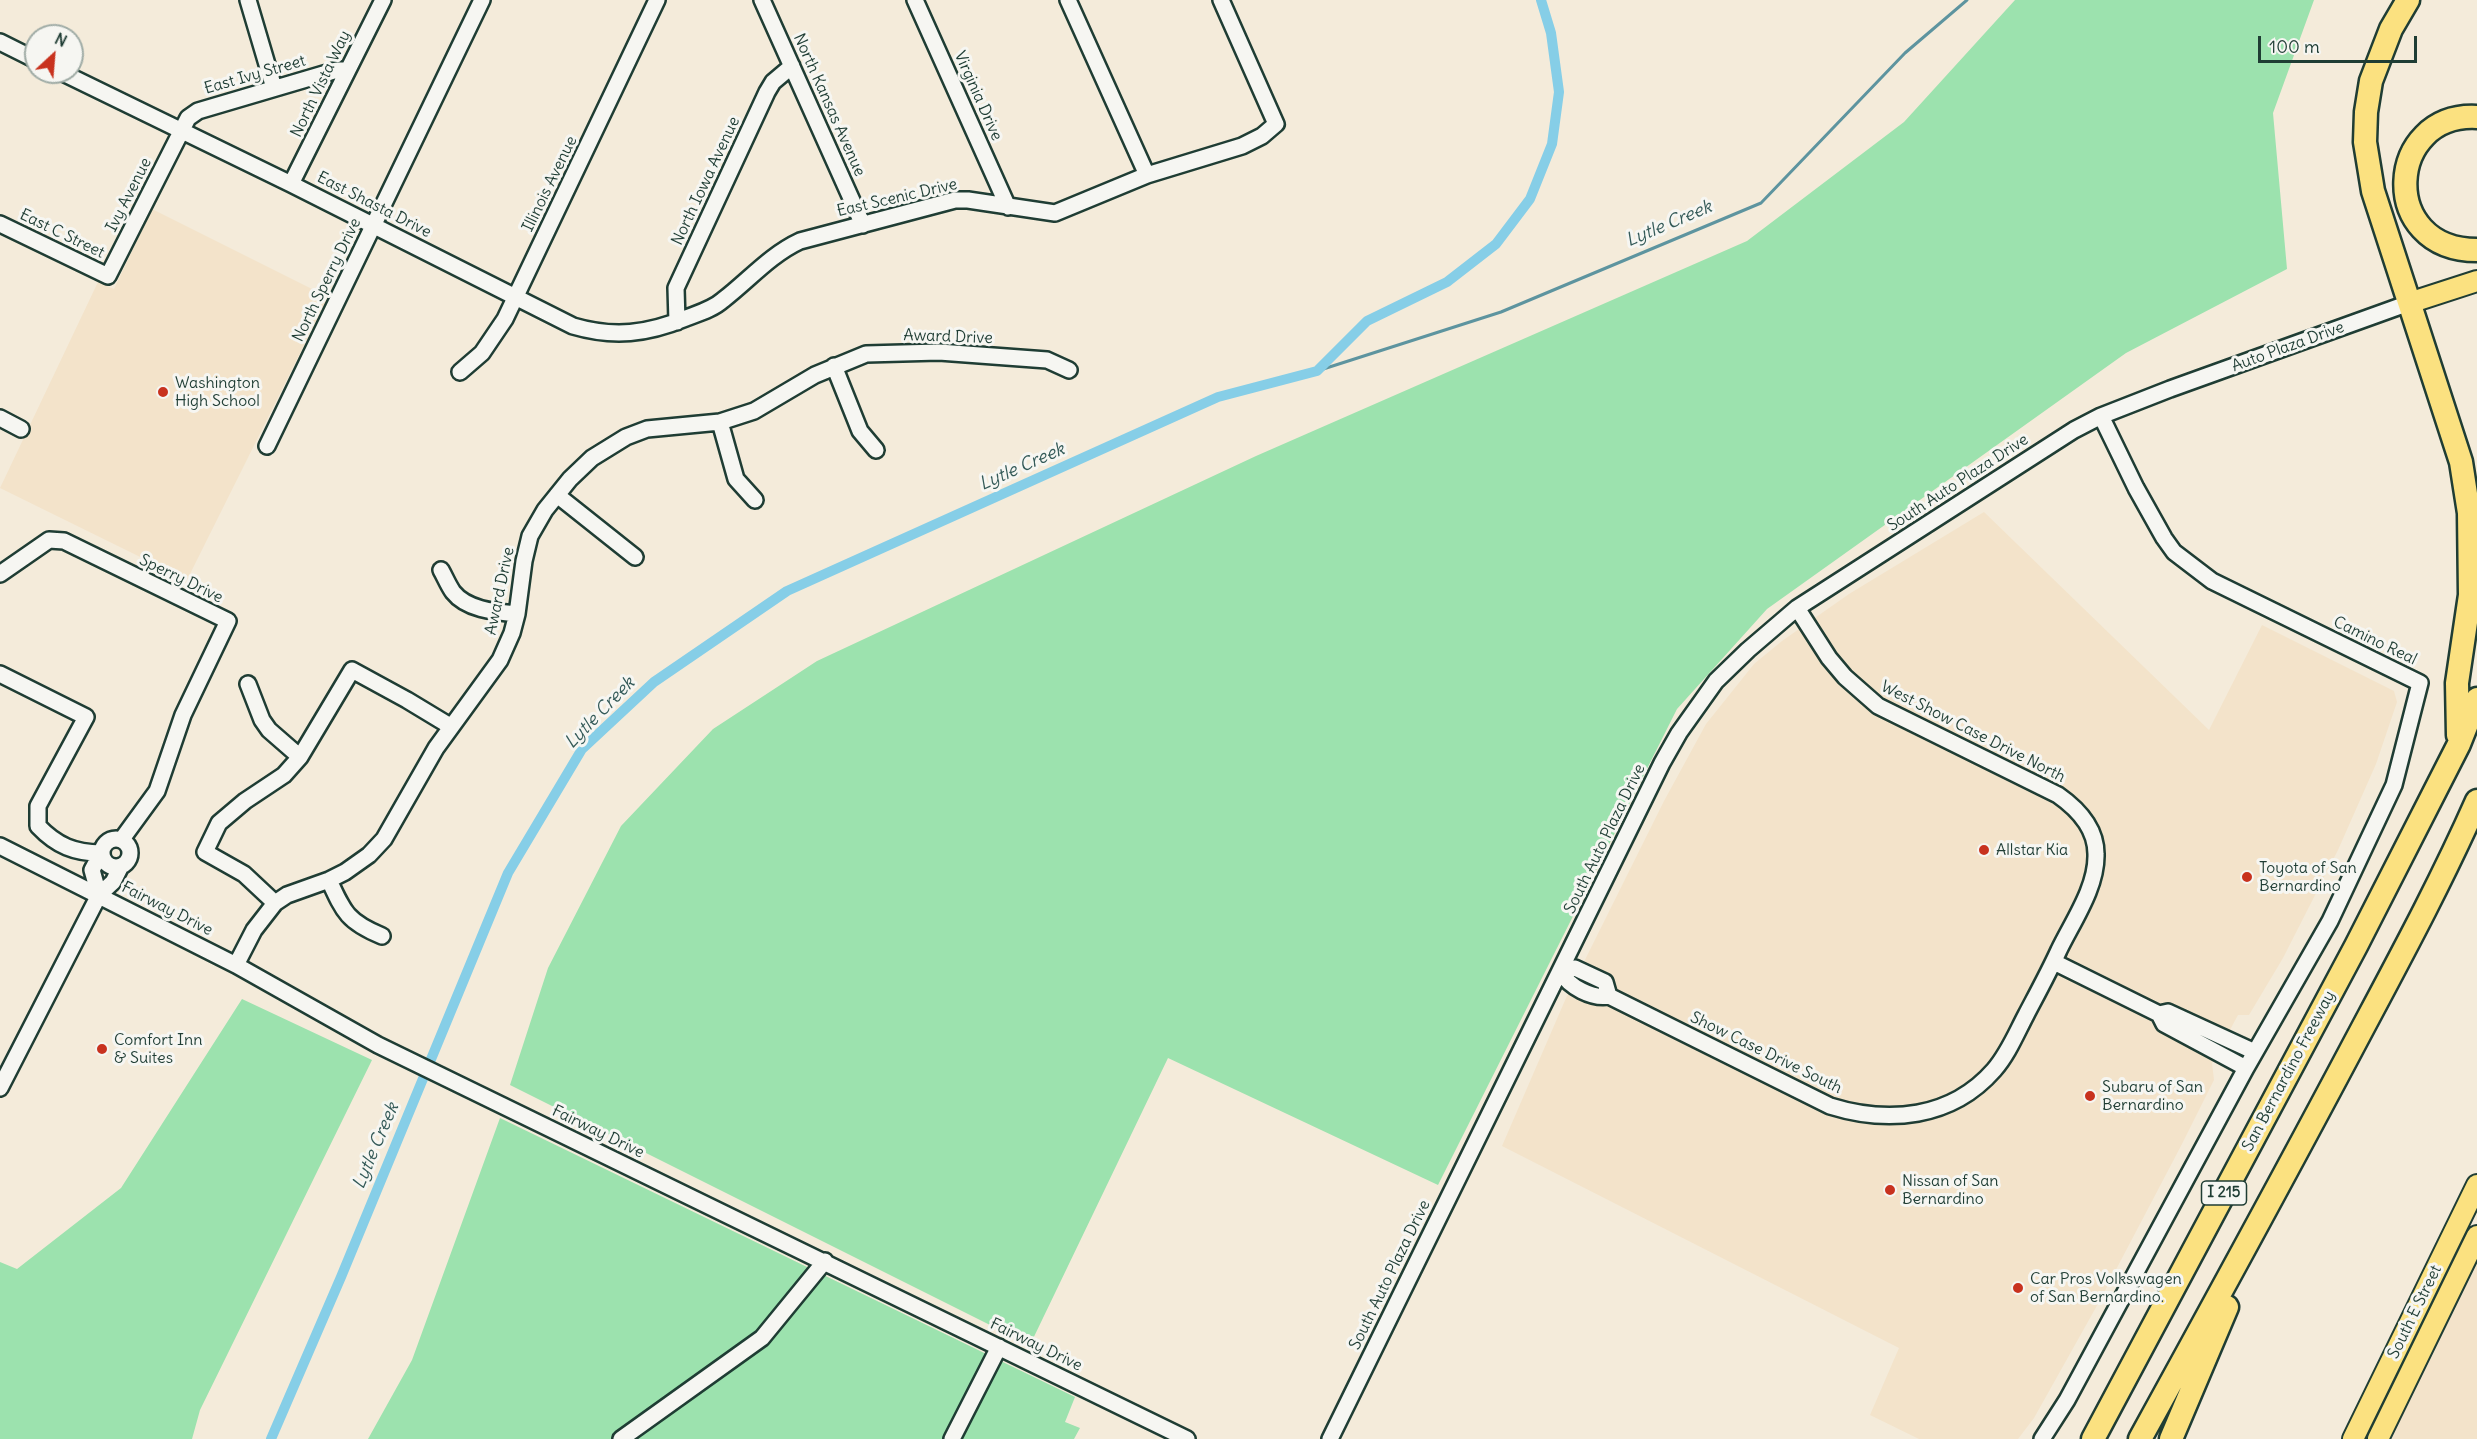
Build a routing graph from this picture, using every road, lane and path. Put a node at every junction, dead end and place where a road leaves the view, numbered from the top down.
1 (248, 0) edge
2 (383, 0) edge
3 (482, 0) edge
4 (657, 0) edge
5 (762, 0) edge
6 (915, 0) edge
7 (1068, 0) edge
8 (1221, 0) edge
9 (2408, 0) edge
10 (0, 42) edge
11 (24, 54) edge
12 (792, 66) junction
13 (347, 70) junction
14 (84, 83) edge
15 (274, 88) junction
16 (2477, 117) edge
17 (181, 130) junction
18 (1147, 175) junction
19 (291, 184) junction
20 (1008, 207) junction
21 (0, 224) edge
22 (374, 225) junction
23 (863, 225) junction
24 (2477, 250) edge
25 (108, 276) joint
26 (2477, 281) edge
27 (516, 297) junction
28 (2409, 303) junction
29 (677, 322) junction
30 (834, 366) junction
31 (1069, 370) dead end
32 (460, 372) dead end
33 (2101, 416) junction
34 (0, 418) edge
35 (720, 423) junction
36 (21, 429) dead end
37 (267, 446) dead end
38 (876, 450) dead end
39 (557, 495) junction
40 (755, 500) dead end
41 (635, 557) dead end
42 (441, 570) dead end
43 (0, 574) edge
44 (1797, 608) junction
45 (517, 614) junction
46 (0, 674) edge
47 (248, 684) dead end
48 (2477, 699) edge
49 (450, 726) junction
50 (2459, 744) junction
51 (300, 757) junction
52 (2477, 801) edge
53 (122, 839) junction
54 (0, 846) edge
55 (102, 853) junction
56 (121, 866) junction
57 (329, 880) junction
58 (99, 895) junction
59 (275, 903) junction
60 (382, 936) dead end
61 (2054, 962) junction
62 (236, 964) junction
63 (1561, 972) junction
64 (2159, 1014) junction
65 (2255, 1052) junction
66 (2246, 1068) junction
67 (0, 1088) edge
68 (2281, 1182) junction
69 (2477, 1185) edge
70 (2477, 1236) edge
71 (825, 1261) junction
72 (999, 1347) junction
73 (621, 1439) edge
74 (952, 1439) edge
75 (1187, 1439) edge
76 (1330, 1439) edge
77 (2042, 1439) edge
78 (2093, 1439) edge
79 (2140, 1439) edge
80 (2171, 1439) edge
81 (2353, 1439) edge
82 (2378, 1439) edge

1 - 15 street
2 - 13 street, North Vista Way
3 - 22 street, North Sperry Drive
4 - 27 street, Illinois Avenue
5 - 12 street, North Kansas Avenue
6 - 20 street, Virginia Drive
7 - 18 street
8 - 18 street, East Scenic Drive
9 - 28 highway
10 - 11 street
12 - 23 street, North Kansas Avenue
12 - 29 street, North Iowa Avenue
13 - 15 street, East Ivy Street
13 - 19 street, North Vista Way
14 - 17 street, East Shasta Drive
15 - 17 street, East Ivy Street
16 - 24 highway
17 - 19 street, East Shasta Drive
17 - 25 street, Ivy Avenue
18 - 20 street, East Scenic Drive
19 - 22 street, East Shasta Drive
20 - 23 street, East Scenic Drive
21 - 25 street, East C Street
22 - 27 street, East Shasta Drive
22 - 37 street, North Sperry Drive
23 - 29 street, East Scenic Drive
26 - 28 main road, Auto Plaza Drive
27 - 29 street, East Shasta Drive
27 - 32 street, Illinois Avenue
28 - 33 street, Auto Plaza Drive
28 - 50 highway
30 - 31 street, Award Drive
30 - 35 street, Award Drive
30 - 38 street
33 - 44 street, South Auto Plaza Drive
33 - 65 street, Camino Real
34 - 36 street
35 - 39 street, Award Drive
35 - 40 street
39 - 41 street
39 - 45 street, Award Drive
42 - 45 street
43 - 53 street, Sperry Drive
44 - 61 street, West Show Case Drive North
44 - 63 street, South Auto Plaza Drive
45 - 49 street, Award Drive
46 - 55 street
47 - 51 street
48 - 50 highway, San Bernardino Freeway / I 215
49 - 51 street
49 - 57 street, Award Drive
50 - 78 highway, San Bernardino Freeway / I 215
51 - 59 street
52 - 68 highway, I 215
53 - 55 street, Sperry Drive
53 - 56 street
54 - 58 street, Fairway Drive
55 - 56 street
55 - 58 street
56 - 58 street
57 - 59 street, Award Drive
57 - 60 street
58 - 62 street, Fairway Drive
58 - 67 street
59 - 62 street, Award Drive
61 - 63 street, Show Case Drive South
61 - 64 street
62 - 71 street, Fairway Drive
63 - 76 street, South Auto Plaza Drive
64 - 65 street
64 - 66 street
65 - 66 street, Camino Real
66 - 77 street, Camino Real
68 - 79 highway, I 215
68 - 80 highway
69 - 81 main road, South E Street
70 - 82 main road, South E Street
71 - 72 street, Fairway Drive
71 - 73 street
72 - 74 street
72 - 75 street, Fairway Drive

